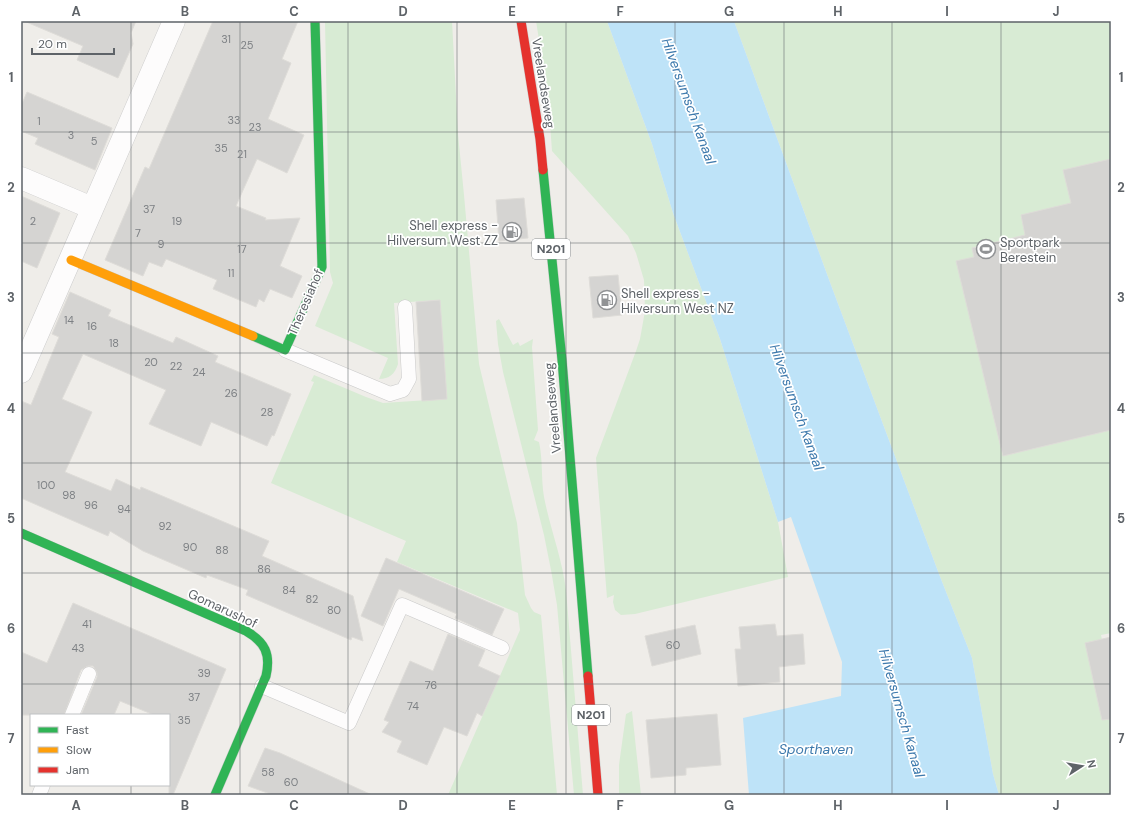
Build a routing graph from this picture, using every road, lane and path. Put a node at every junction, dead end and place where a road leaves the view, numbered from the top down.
1 (174, 21) edge
2 (315, 21) edge
3 (521, 21) edge
4 (21, 178) edge
5 (92, 208) junction
6 (71, 260) junction
7 (405, 307) dead end
8 (285, 350) junction
9 (21, 372) edge
10 (21, 533) edge
11 (502, 648) dead end
12 (89, 674) dead end
13 (262, 686) junction
14 (72, 714) edge
15 (215, 795) edge
16 (598, 795) edge

1 - 5 street
2 - 8 street, Theresiahof
3 - 16 street, Vreelandseweg / N201
4 - 5 street
5 - 6 street
6 - 8 street, Theresiahof
6 - 9 street
7 - 8 lane
10 - 13 street, Gomarushof
11 - 13 lane
12 - 14 lane
13 - 15 street, Gomarushof

